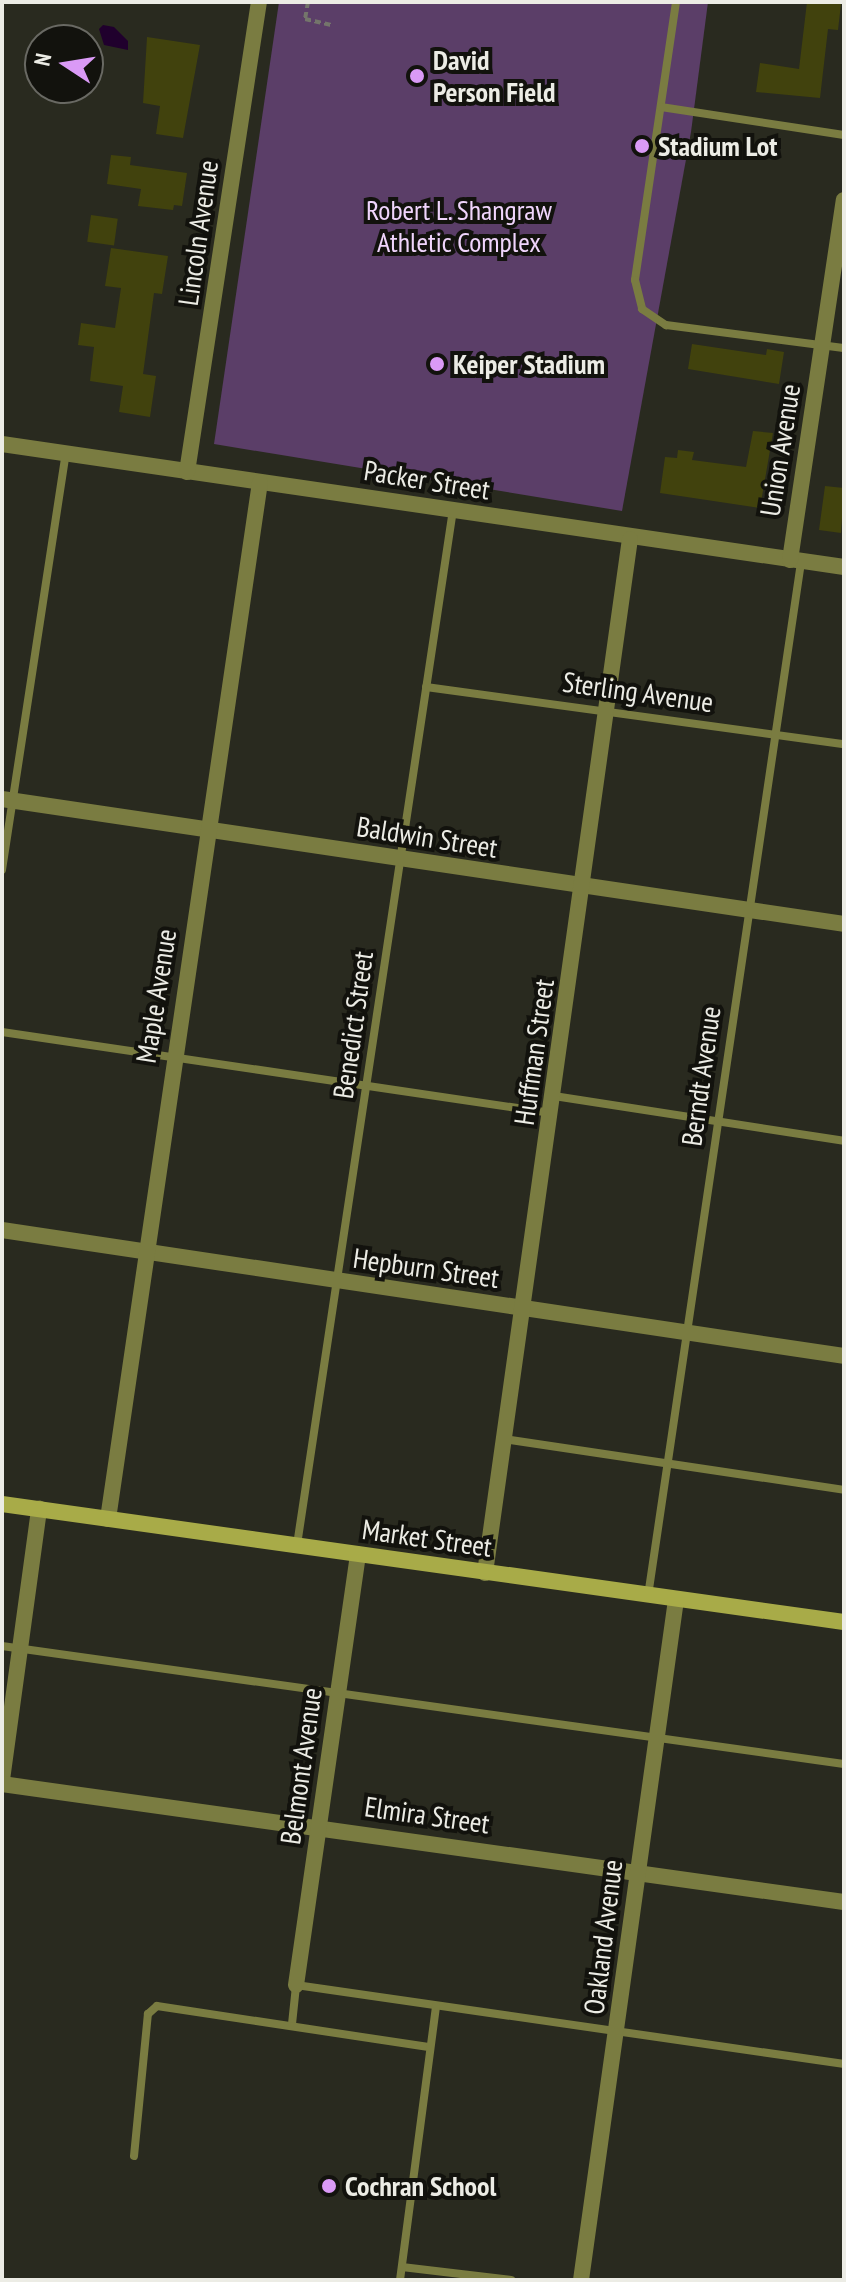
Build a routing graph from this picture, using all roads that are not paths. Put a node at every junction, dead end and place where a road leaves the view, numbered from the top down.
1 (259, 2) edge
2 (676, 2) edge
3 (661, 107) junction
4 (844, 135) edge
5 (844, 200) edge
6 (822, 347) junction
7 (844, 348) edge
8 (2, 444) edge
9 (66, 453) junction
10 (187, 472) junction
11 (260, 482) junction
12 (453, 510) junction
13 (630, 539) junction
14 (795, 561) junction
15 (844, 567) edge
16 (426, 687) junction
17 (608, 709) junction
18 (775, 734) junction
19 (844, 744) edge
20 (7, 800) edge
21 (209, 829) junction
22 (400, 859) junction
23 (2, 870) edge
24 (582, 886) junction
25 (749, 910) junction
26 (844, 924) edge
27 (2, 1032) edge
28 (172, 1059) junction
29 (366, 1088) junction
30 (553, 1105) junction
31 (719, 1120) junction
32 (844, 1141) edge
33 (2, 1230) edge
34 (146, 1251) junction
35 (336, 1282) junction
36 (523, 1308) junction
37 (688, 1332) junction
38 (844, 1356) edge
39 (503, 1439) junction
40 (668, 1464) junction
41 (844, 1490) edge
42 (2, 1504) edge
43 (39, 1509) junction
44 (108, 1519) junction
45 (297, 1545) junction
46 (358, 1554) junction
47 (485, 1573) junction
48 (648, 1596) junction
49 (676, 1600) junction
50 (844, 1622) edge
51 (2, 1646) edge
52 (20, 1648) junction
53 (338, 1691) junction
54 (657, 1738) junction
55 (844, 1764) edge
56 (2, 1782) edge
57 (319, 1826) junction
58 (638, 1872) junction
59 (844, 1902) edge
60 (296, 1985) junction
61 (436, 2006) junction
62 (292, 2024) junction
63 (617, 2032) junction
64 (427, 2047) junction
65 (844, 2064) edge
66 (134, 2156) dead end
67 (402, 2267) junction
68 (400, 2280) edge
69 (511, 2280) edge
70 (581, 2280) edge

1 - 10 street, Lincoln Avenue
2 - 3 lane
3 - 4 lane
3 - 6 lane, Union Avenue
5 - 6 street, Union Avenue
6 - 7 lane, Union Avenue
6 - 14 street, Union Avenue
8 - 9 street, Packer Street
9 - 10 street, Packer Street
9 - 20 lane
10 - 11 street, Packer Street
11 - 12 street, Packer Street
11 - 21 street, Maple Avenue
12 - 13 street, Packer Street
12 - 16 lane, Benedict Street
13 - 14 street, Packer Street
13 - 17 street, Huffman Street
14 - 15 street, Packer Street
14 - 18 lane, Berndt Avenue
16 - 17 lane, Sterling Avenue
16 - 22 lane, Benedict Street
17 - 18 lane, Sterling Avenue
17 - 24 street, Huffman Street
18 - 19 lane, Sterling Avenue
18 - 25 lane, Berndt Avenue
20 - 21 street, Baldwin Street
20 - 23 lane
21 - 22 street, Baldwin Street
21 - 28 street, Maple Avenue
22 - 24 street, Baldwin Street
22 - 29 lane, Benedict Street
24 - 25 street, Baldwin Street
24 - 30 street, Huffman Street
25 - 26 street, Baldwin Street
25 - 31 lane, Berndt Avenue
27 - 28 lane
28 - 29 lane
28 - 34 street, Maple Avenue
29 - 30 lane
29 - 35 lane, Benedict Street
30 - 31 lane
30 - 36 street, Huffman Street
31 - 32 lane
31 - 37 lane, Berndt Avenue
33 - 34 street, Hepburn Street
34 - 35 street, Hepburn Street
34 - 44 street, Maple Avenue
35 - 36 street, Hepburn Street
35 - 45 lane, Benedict Street
36 - 37 street, Hepburn Street
36 - 39 street, Huffman Street
37 - 38 street, Hepburn Street
37 - 40 lane, Berndt Avenue
39 - 40 lane
39 - 47 street, Huffman Street
40 - 41 lane
40 - 48 lane, Berndt Avenue
42 - 43 main road, Market Street
43 - 44 main road, Market Street
43 - 52 street
44 - 45 main road, Market Street
45 - 46 main road, Market Street
46 - 47 main road, Market Street
46 - 53 street, Belmont Avenue
47 - 48 main road, Market Street
48 - 49 main road, Market Street
49 - 50 main road, Market Street
49 - 54 street, Oakland Avenue
51 - 52 lane
52 - 53 lane
52 - 56 street
53 - 54 lane
53 - 57 street, Belmont Avenue
54 - 55 lane
54 - 58 street, Oakland Avenue
56 - 57 street, Elmira Street
57 - 58 street, Elmira Street
57 - 60 street, Belmont Avenue
58 - 59 street, Elmira Street
58 - 63 street, Oakland Avenue
60 - 61 lane
60 - 62 lane
61 - 63 lane
61 - 64 lane
62 - 64 lane
62 - 66 lane
63 - 65 lane
63 - 70 street, Oakland Avenue
64 - 67 lane
67 - 68 lane
67 - 69 lane

